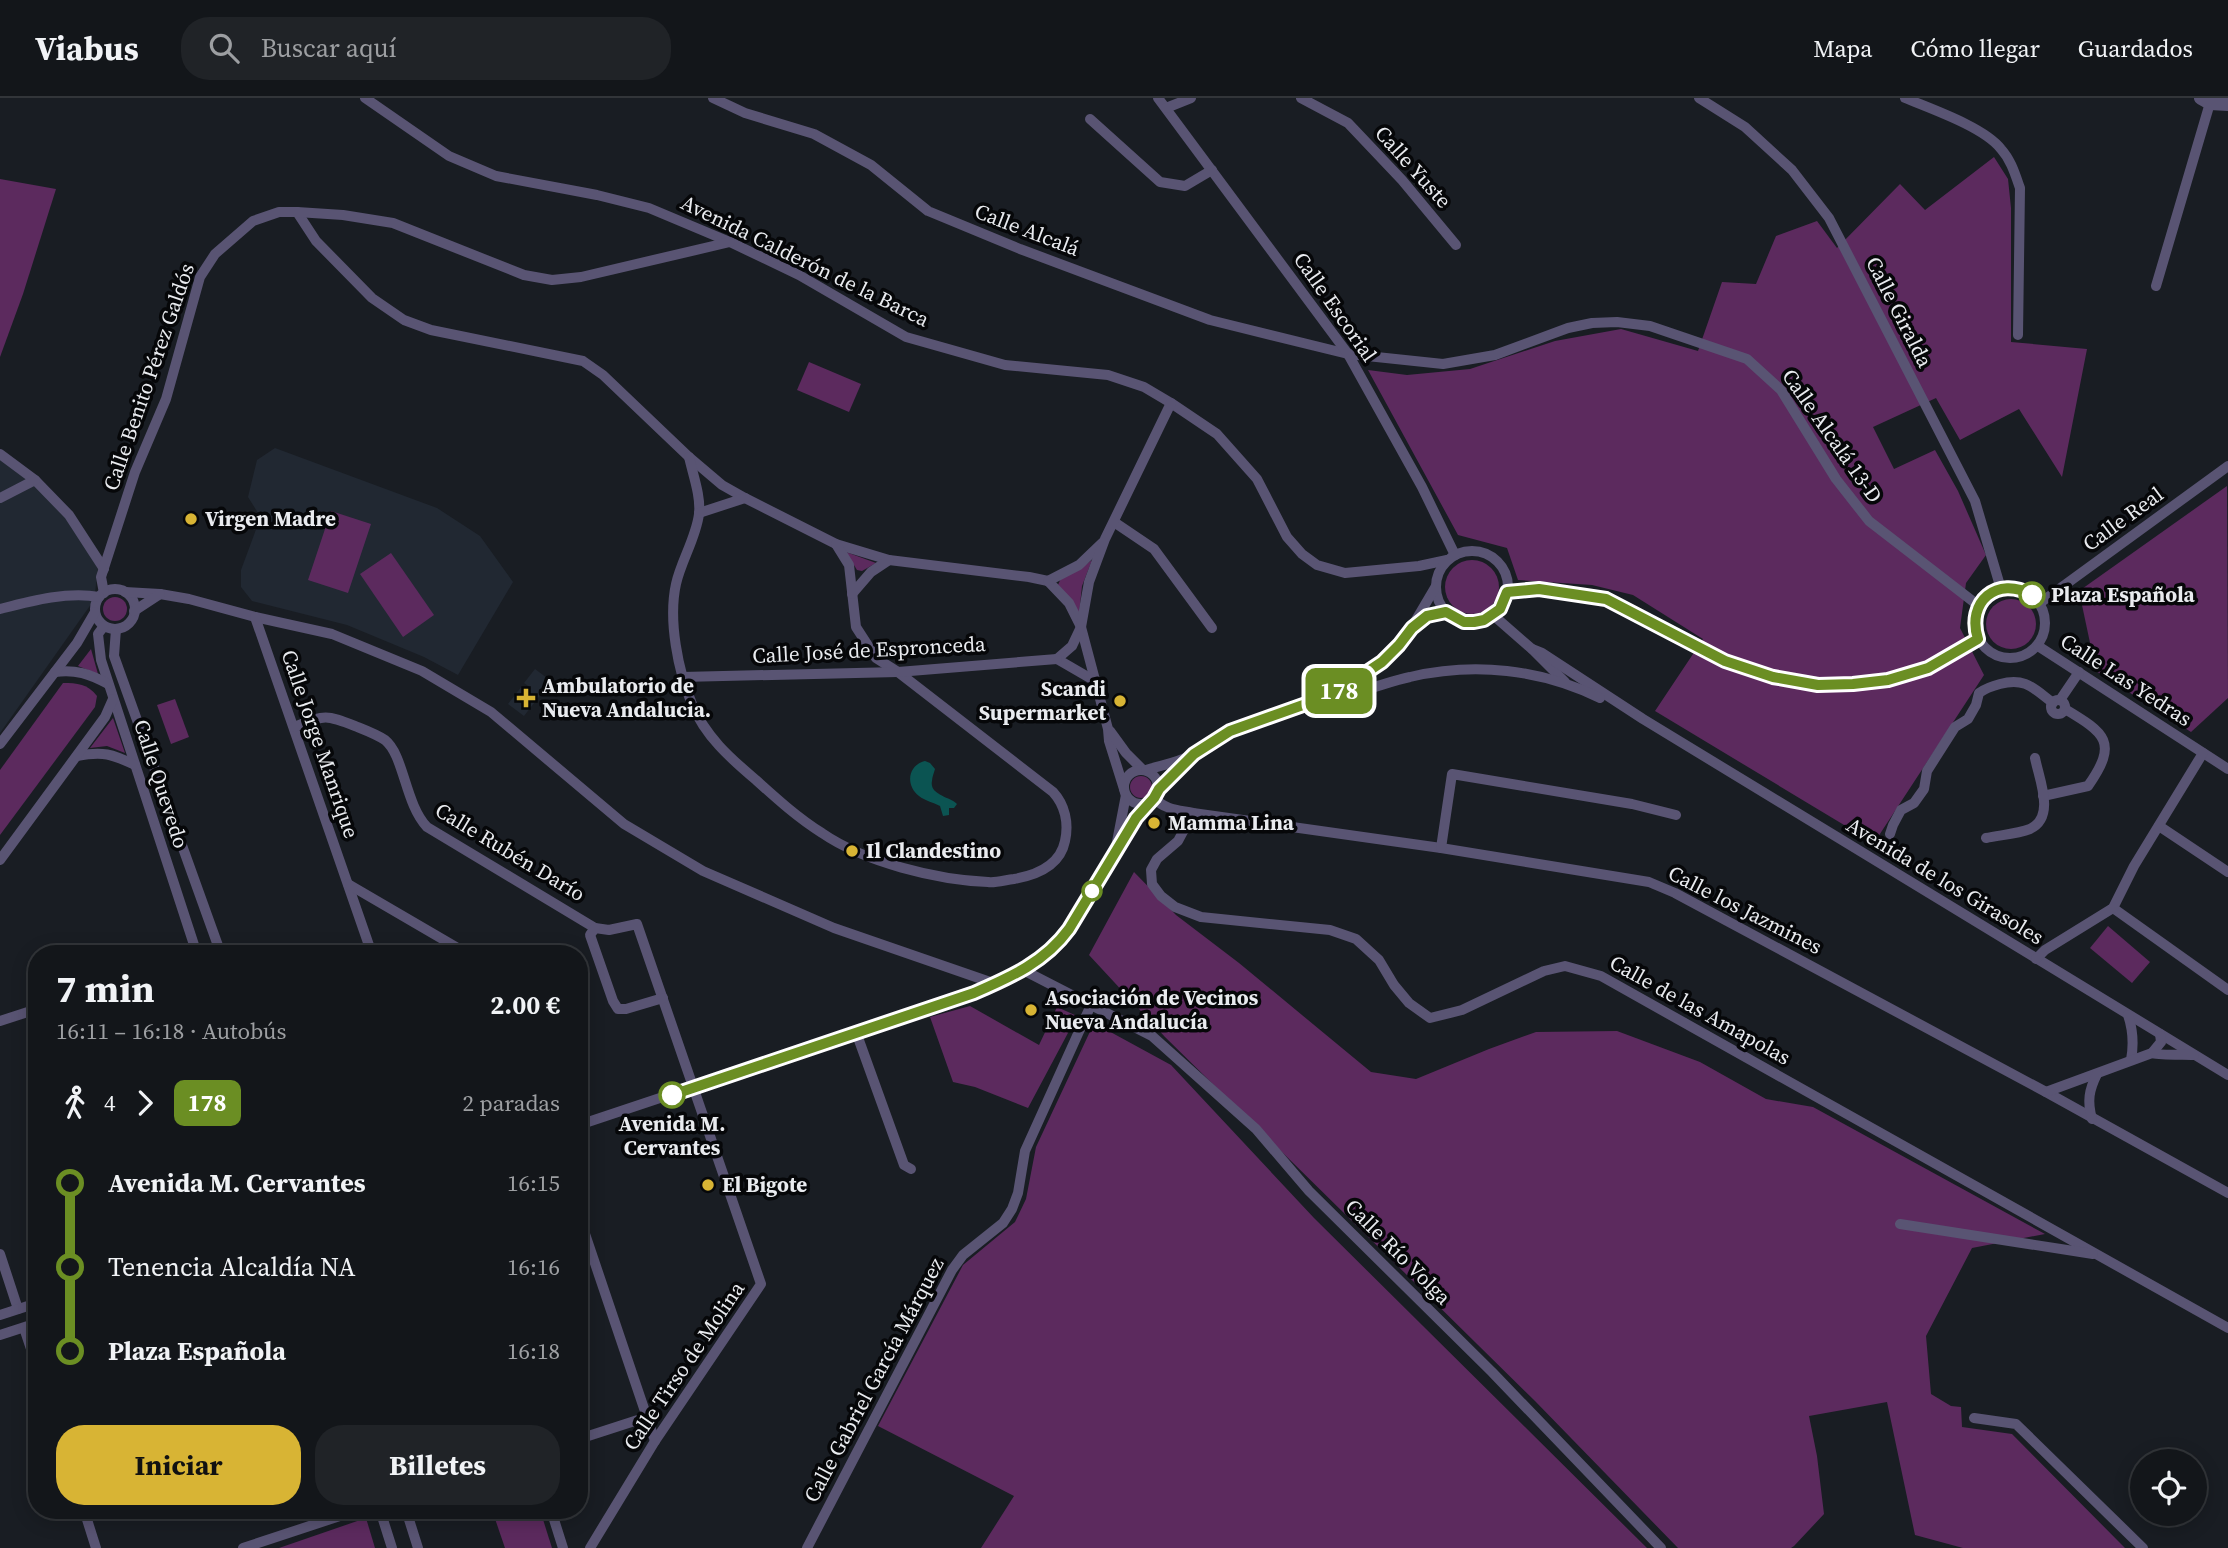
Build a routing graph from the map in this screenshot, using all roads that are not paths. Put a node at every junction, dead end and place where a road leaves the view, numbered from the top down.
1 (365, 98) edge
2 (713, 98) edge
3 (1157, 98) edge
4 (1191, 98) edge
5 (1301, 98) edge
6 (1699, 98) edge
7 (1905, 98) edge
8 (2206, 100) edge
9 (2228, 104) edge
10 (1166, 108) junction
11 (1090, 119) dead end
12 (1212, 170) junction
13 (297, 212) junction
14 (730, 242) junction
15 (1456, 245) dead end
16 (2156, 286) dead end
17 (2018, 335) dead end
18 (1348, 354) junction
19 (1171, 402) junction
20 (0, 454) edge
21 (689, 457) junction
22 (2228, 466) edge
23 (35, 480) junction
24 (0, 498) edge
25 (745, 498) junction
26 (699, 513) junction
27 (1114, 522) junction
28 (1105, 539) junction
29 (836, 544) junction
30 (1451, 557) junction
31 (889, 560) junction
32 (1419, 566) junction
33 (104, 569) junction
34 (1048, 581) junction
35 (1436, 585) junction
36 (2001, 589) junction
37 (1507, 592) junction
38 (125, 593) junction
39 (160, 594) junction
40 (852, 594) junction
41 (102, 595) junction
42 (2040, 603) junction
43 (1979, 606) junction
44 (0, 609) edge
45 (134, 611) junction
46 (96, 612) junction
47 (1446, 612) junction
48 (1493, 615) junction
49 (256, 617) junction
50 (102, 625) junction
51 (1081, 627) junction
52 (1212, 628) dead end
53 (1412, 628) junction
54 (116, 629) junction
55 (1978, 639) junction
56 (77, 643) junction
57 (2038, 646) junction
58 (1532, 649) junction
59 (1056, 659) junction
60 (55, 671) junction
61 (898, 672) junction
62 (2079, 672) junction
63 (682, 677) junction
64 (1096, 681) junction
65 (1565, 682) junction
66 (108, 684) junction
67 (1334, 694) junction
68 (113, 699) junction
69 (2059, 704) junction
70 (1643, 719) junction
71 (294, 727) junction
72 (1108, 729) junction
73 (0, 744) edge
74 (2203, 753) junction
75 (1194, 754) junction
76 (78, 756) junction
77 (2035, 758) dead end
78 (135, 765) junction
79 (2228, 769) edge
80 (1145, 770) junction
81 (1125, 792) junction
82 (1154, 796) junction
83 (2043, 796) junction
84 (1193, 813) junction
85 (1676, 815) dead end
86 (2159, 826) junction
87 (1890, 834) dead end
88 (1986, 838) dead end
89 (1441, 848) junction
90 (1116, 850) junction
91 (0, 860) edge
92 (2228, 872) edge
93 (348, 884) junction
94 (2113, 908) junction
95 (595, 928) junction
96 (194, 945) edge
97 (218, 945) edge
98 (369, 945) edge
99 (453, 945) edge
100 (2036, 959) junction
101 (1023, 970) junction
102 (996, 984) junction
103 (2228, 990) edge
104 (663, 998) junction
105 (1091, 1005) junction
106 (28, 1012) edge
107 (2128, 1014) junction
108 (0, 1021) edge
109 (856, 1032) junction
110 (2157, 1032) junction
111 (2152, 1053) junction
112 (2133, 1055) junction
113 (2196, 1055) junction
114 (2097, 1074) junction
115 (2228, 1075) edge
116 (695, 1087) junction
117 (2046, 1092) junction
118 (2092, 1119) junction
119 (588, 1122) edge
120 (911, 1169) dead end
121 (2228, 1193) edge
122 (1900, 1224) dead end
123 (588, 1243) edge
124 (0, 1254) edge
125 (2103, 1256) junction
126 (28, 1306) edge
127 (18, 1309) junction
128 (0, 1315) edge
129 (28, 1326) edge
130 (24, 1328) junction
131 (2228, 1328) edge
132 (0, 1335) edge
133 (28, 1340) edge
134 (647, 1417) junction
135 (1974, 1418) dead end
136 (588, 1436) edge
137 (655, 1441) junction
138 (87, 1519) edge
139 (331, 1519) edge
140 (383, 1519) edge
141 (409, 1519) edge
142 (554, 1519) edge
143 (96, 1548) edge
144 (243, 1548) edge
145 (393, 1548) edge
146 (418, 1548) edge
147 (563, 1548) edge
148 (590, 1548) edge
149 (807, 1548) edge
150 (1661, 1548) edge
151 (2143, 1548) edge

1 - 14 street, Avenida Calderón de la Barca
2 - 18 street, Calle Alcalá
3 - 10 street, Calle Escorial
4 - 10 street
5 - 15 street, Calle Yuste
6 - 36 street, Calle Giralda
7 - 17 street
8 - 9 street
8 - 16 street
10 - 12 street, Calle Escorial
11 - 12 street
12 - 18 street, Calle Escorial
13 - 14 street, Calle Benito Pérez Galdós
13 - 21 street
13 - 33 street, Calle Benito Pérez Galdós
14 - 19 street, Avenida Calderón de la Barca
18 - 30 street, Calle Escorial
18 - 43 street, Calle Alcalá 13-D
19 - 27 street
19 - 32 street, Avenida Calderón de la Barca
20 - 23 street
21 - 25 street
21 - 26 street
22 - 42 street, Calle Real
23 - 24 street
23 - 33 street
25 - 26 street
25 - 29 street
26 - 63 street
27 - 28 street
27 - 52 street
28 - 34 street
28 - 51 street
29 - 31 street
29 - 40 street
30 - 32 street, Avenida Calderón de la Barca
30 - 35 street
30 - 37 street
31 - 34 street
31 - 40 street
32 - 35 street
33 - 41 street, Calle Benito Pérez Galdós
34 - 51 street
35 - 47 street
35 - 53 street
36 - 42 street
36 - 43 street
37 - 48 street
37 - 55 street
38 - 39 street
38 - 41 street
38 - 45 street
39 - 45 street
39 - 49 street
40 - 61 street
41 - 44 street
41 - 46 street
42 - 57 street
43 - 55 street
45 - 54 street
46 - 50 street
46 - 56 street
47 - 48 street
47 - 53 street
48 - 58 street, Avenida de los Girasoles
49 - 71 street, Calle Jorge Manrique
49 - 102 street
50 - 54 street
50 - 56 street
50 - 66 street, Calle Quevedo
51 - 59 street
51 - 64 street
53 - 67 street
54 - 97 street, Calle Quevedo
55 - 57 street
56 - 60 street
57 - 62 street, Calle Las Yedras
58 - 65 street, Avenida de los Girasoles
58 - 70 street, Avenida de los Girasoles
59 - 61 street, Calle José de Espronceda
59 - 64 street
60 - 66 street
60 - 73 street
61 - 63 street, Calle José de Espronceda
61 - 63 street
62 - 69 street
62 - 74 street, Calle Las Yedras
64 - 72 street
65 - 67 street, Avenida de los Girasoles
65 - 70 street, Avenida de los Girasoles
66 - 68 street, Calle Quevedo
67 - 75 street
68 - 76 street
68 - 78 street, Calle Quevedo
69 - 83 street
69 - 87 street
70 - 100 street, Avenida de los Girasoles
71 - 93 street, Calle Jorge Manrique
71 - 95 street, Calle Rubén Darío
72 - 80 street
72 - 81 street
74 - 79 street, Calle Las Yedras
74 - 86 street
75 - 80 street
75 - 82 street
76 - 78 street
76 - 91 street
77 - 83 street
78 - 96 street, Calle Quevedo
80 - 81 street
80 - 82 street
81 - 82 street
81 - 90 street
82 - 84 street, Calle los Jazmines
82 - 90 street
83 - 88 street
84 - 89 street, Calle los Jazmines
84 - 125 street, Calle de las Amapolas
85 - 89 street
86 - 92 street
86 - 94 street
89 - 117 street, Calle los Jazmines
90 - 101 street
93 - 98 street, Calle Jorge Manrique
93 - 99 street
94 - 100 street
94 - 103 street
95 - 104 street, Calle Tirso de Molina
95 - 104 street
100 - 107 street, Avenida de los Girasoles
101 - 102 street
101 - 105 street
102 - 109 street
104 - 116 street, Calle Tirso de Molina
105 - 149 street, Calle Gabriel García Márquez
105 - 150 street, Calle Río Volga
106 - 108 street
107 - 110 street, Avenida de los Girasoles
107 - 112 street
109 - 116 street
109 - 120 street
110 - 111 street
110 - 112 street
110 - 113 street, Avenida de los Girasoles
111 - 112 street
111 - 113 street
112 - 114 street
113 - 115 street, Avenida de los Girasoles
114 - 117 street
114 - 118 street
116 - 119 street
116 - 137 street, Calle Tirso de Molina
117 - 118 street, Calle los Jazmines
118 - 121 street, Calle los Jazmines
122 - 125 street
123 - 134 street
124 - 127 street
125 - 131 street, Calle de las Amapolas
126 - 127 street
127 - 128 street
129 - 130 street
130 - 132 street
130 - 133 street
134 - 136 street
134 - 137 street
135 - 151 street
137 - 148 street, Calle Tirso de Molina
138 - 143 street
139 - 144 street
140 - 145 street
141 - 146 street
142 - 147 street

